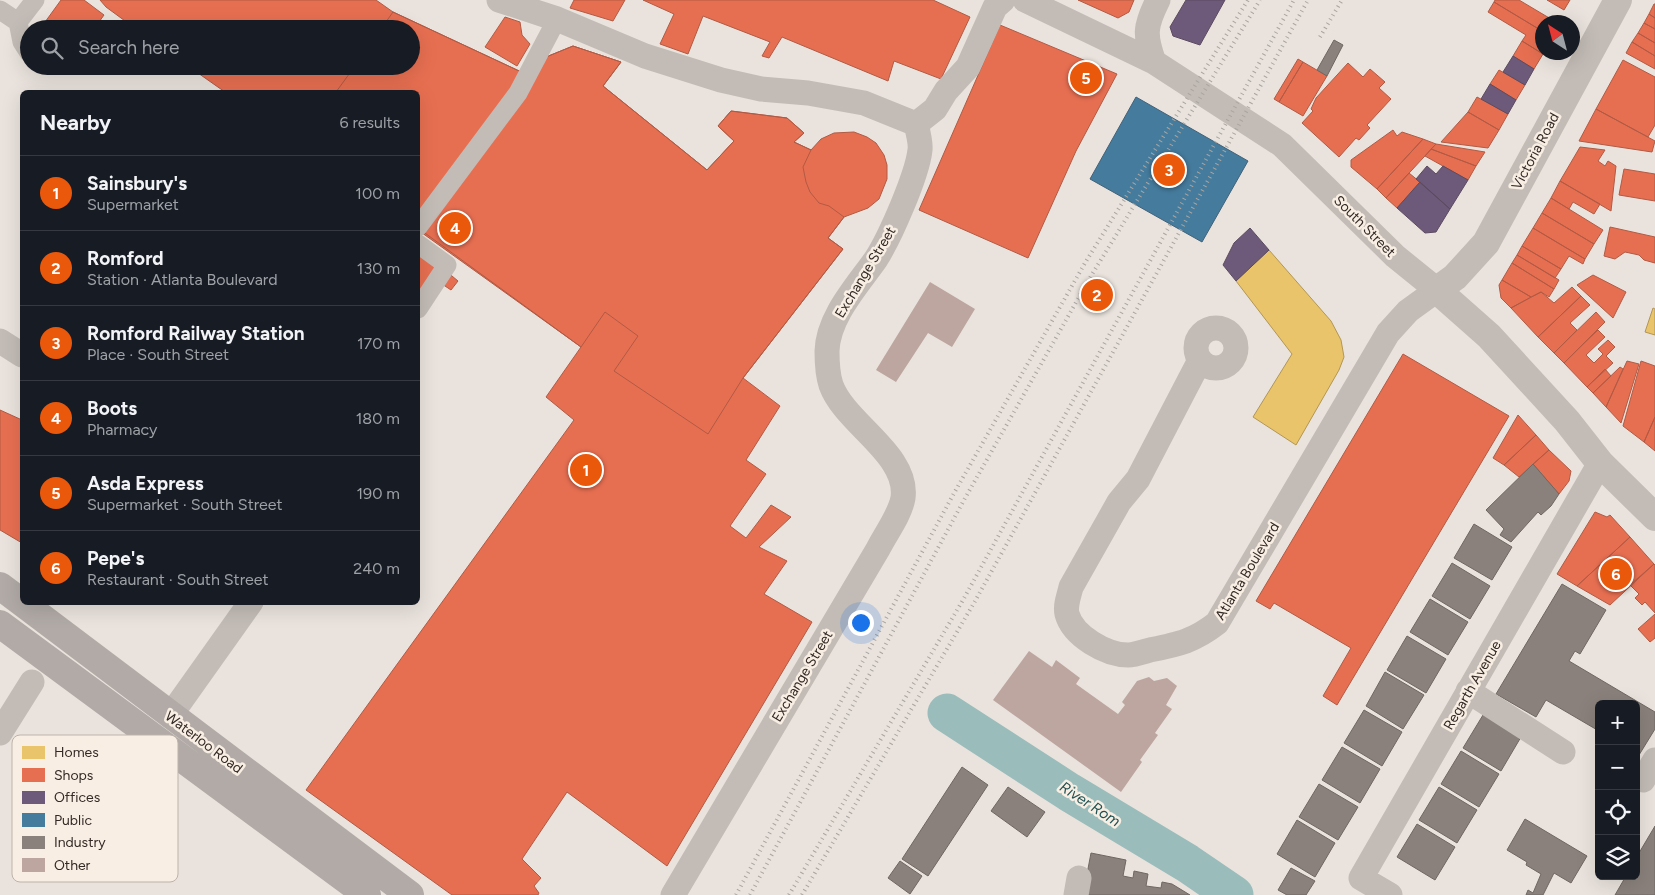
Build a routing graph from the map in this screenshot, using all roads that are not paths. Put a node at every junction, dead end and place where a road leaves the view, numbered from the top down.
1 (35, 0) edge
2 (499, 0) edge
3 (1002, 0) edge
4 (1025, 0) edge
5 (1158, 0) edge
6 (1618, 0) edge
7 (561, 9) edge
8 (0, 10) edge
9 (18, 22) junction
10 (20, 32) edge
11 (1154, 62) junction
12 (916, 124) junction
13 (420, 225) edge
14 (420, 246) edge
15 (1437, 290) junction
16 (420, 306) edge
17 (0, 341) edge
18 (20, 354) edge
19 (1200, 360) dead end
20 (1600, 463) junction
21 (1655, 517) edge
22 (0, 586) edge
23 (20, 601) edge
24 (25, 605) edge
25 (249, 605) edge
26 (0, 624) edge
27 (32, 682) dead end
28 (1468, 691) junction
29 (170, 716) junction
30 (0, 733) edge
31 (150, 735) edge
32 (1563, 752) dead end
33 (178, 755) edge
34 (367, 895) edge
35 (410, 895) edge
36 (673, 895) edge
37 (1390, 895) edge

1 - 9 street
2 - 7 street
3 - 12 street
4 - 11 street, South Street
5 - 11 street
6 - 15 street, Victoria Road
7 - 12 street
7 - 13 street
8 - 9 street
9 - 10 street
11 - 15 street, South Street
12 - 36 street, Exchange Street
14 - 16 street
15 - 19 street, Atlanta Boulevard
15 - 20 street, South Street
17 - 18 street
20 - 21 street, South Street
20 - 28 street, Regarth Avenue
22 - 23 main road, Waterloo Road
24 - 29 main road, Waterloo Road
25 - 29 street
26 - 31 main road, Waterloo Road
27 - 30 street
28 - 32 street
28 - 37 street, Regarth Avenue
29 - 35 main road, Waterloo Road
33 - 34 main road, Waterloo Road

